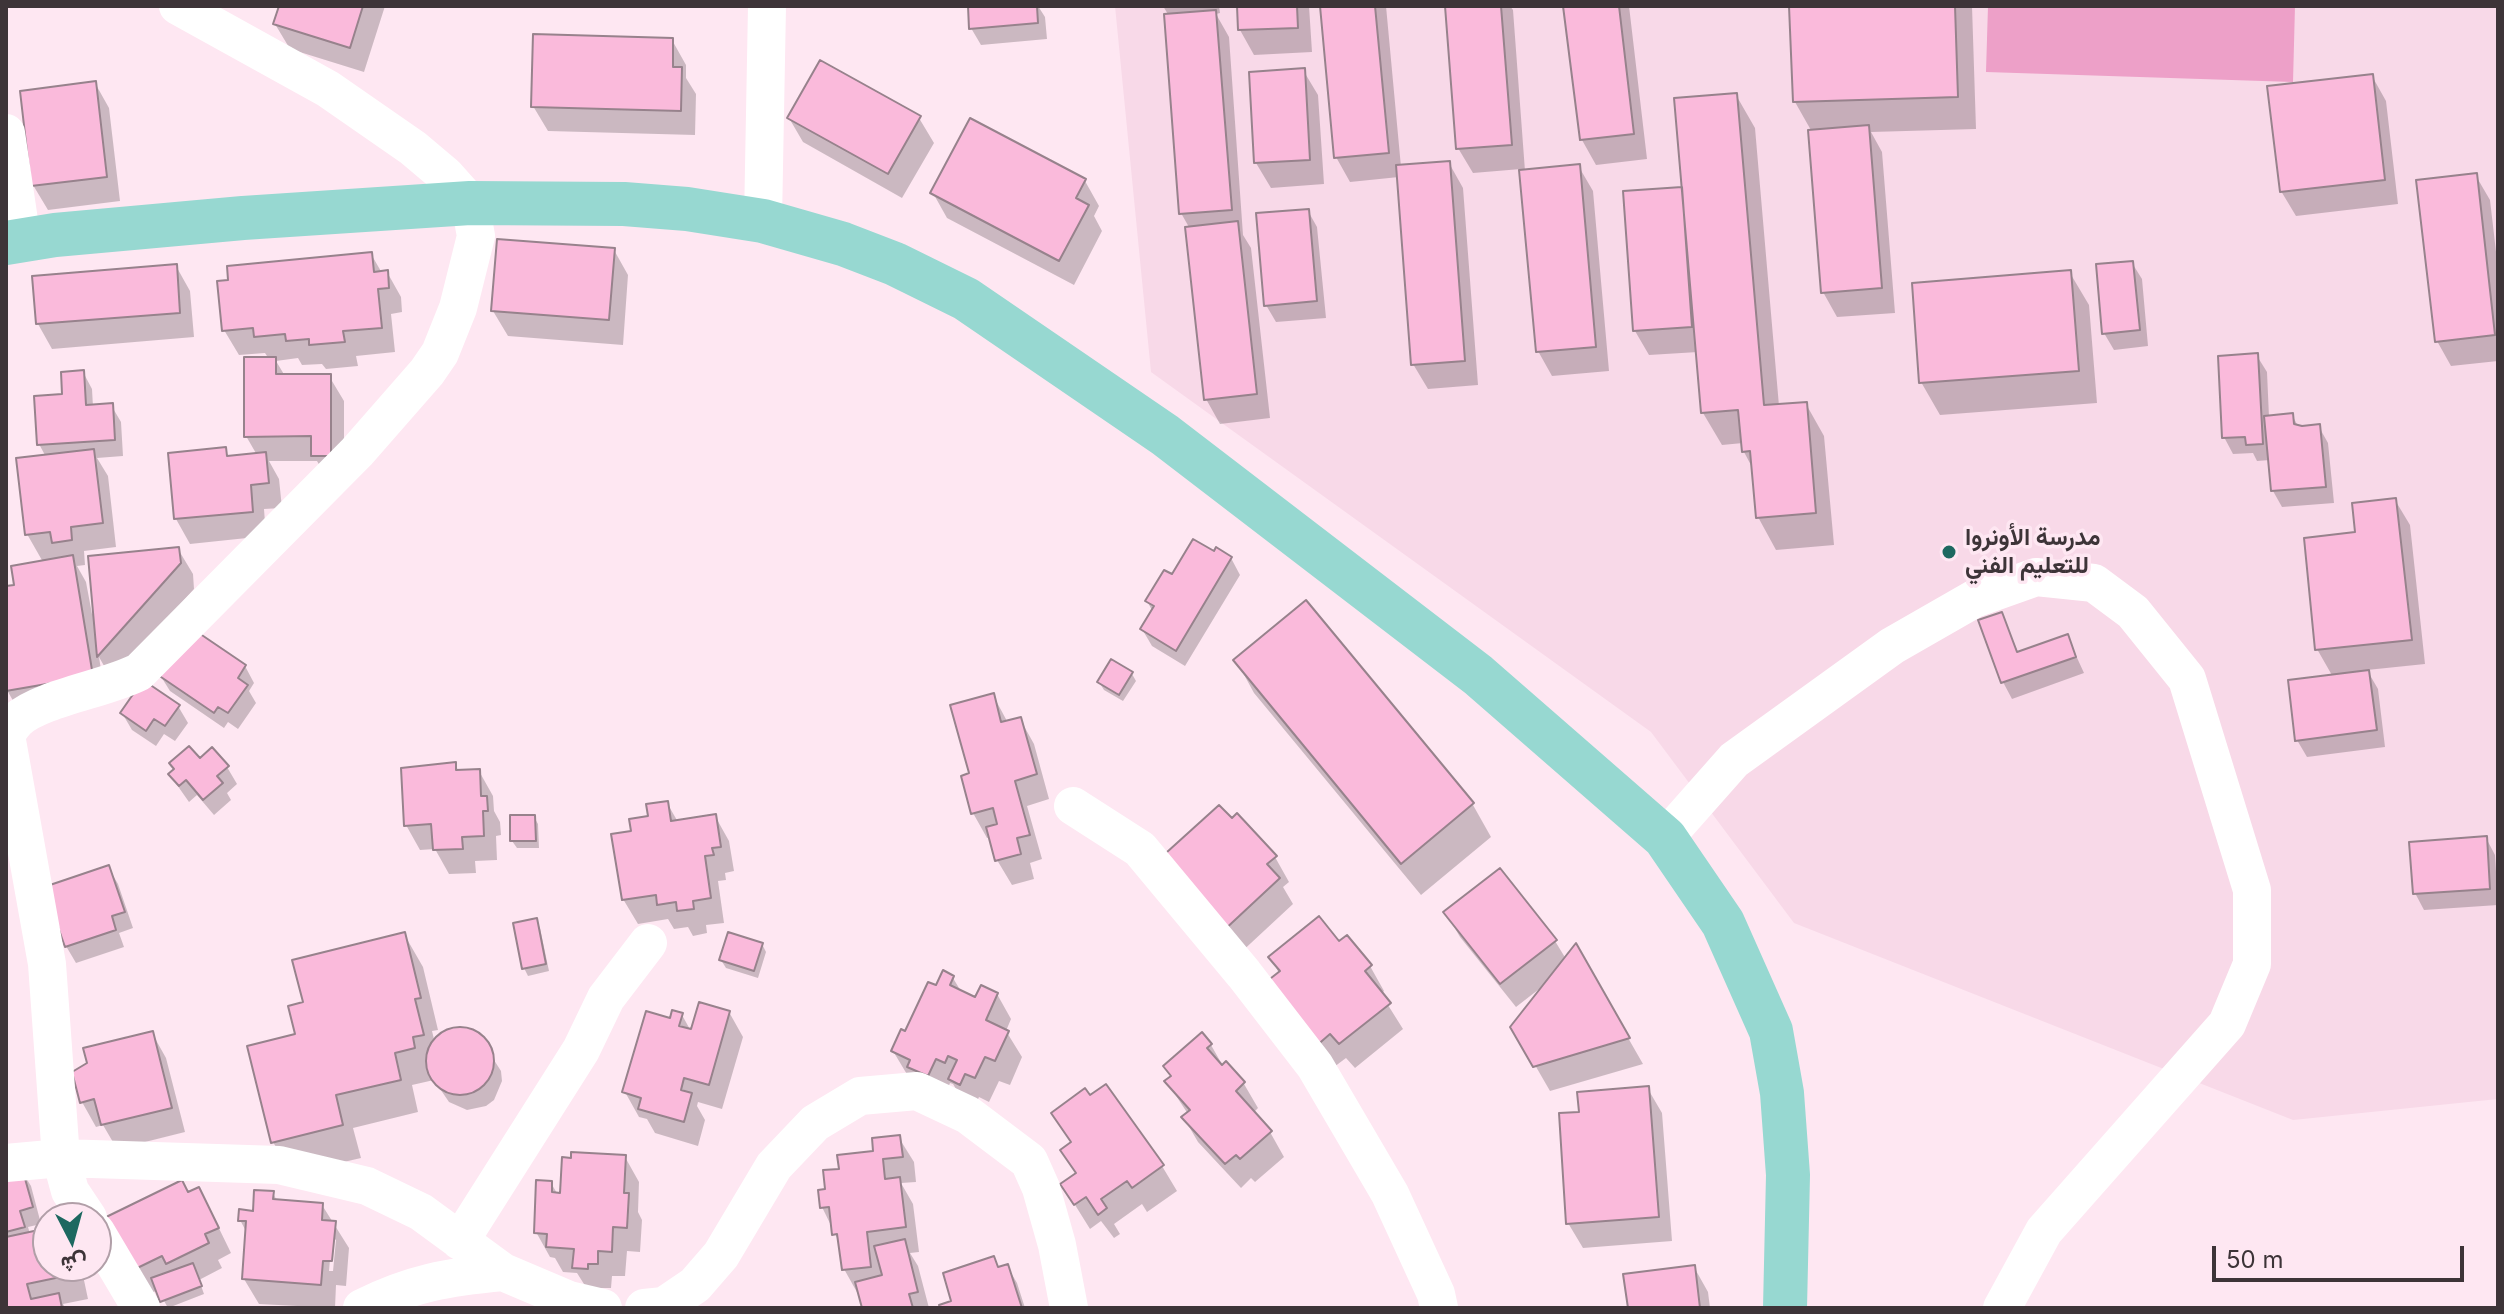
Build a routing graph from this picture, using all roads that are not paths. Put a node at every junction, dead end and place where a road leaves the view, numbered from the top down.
1 (178, 6) edge
2 (767, 6) edge
3 (6, 133) edge
4 (470, 203) junction
5 (763, 221) junction
6 (14, 242) edge
7 (6, 735) edge
8 (1073, 806) dead end
9 (1665, 838) junction
10 (648, 943) dead end
11 (61, 1158) junction
12 (6, 1163) edge
13 (77, 1202) edge
14 (460, 1241) junction
15 (112, 1259) edge
16 (503, 1272) junction
17 (141, 1308) edge
18 (362, 1308) edge
19 (603, 1308) edge
20 (644, 1308) edge
21 (1069, 1308) edge
22 (1439, 1308) edge
23 (1785, 1308) edge
24 (2002, 1308) edge

1 - 4 street
2 - 5 street
3 - 6 street
4 - 5 main road
4 - 6 main road
4 - 7 street
5 - 9 main road
7 - 11 street
8 - 22 street
9 - 23 main road
9 - 24 street
10 - 14 street
11 - 12 street
11 - 13 street
11 - 14 street
14 - 16 street
15 - 17 street
16 - 18 street
16 - 19 street
20 - 21 street

